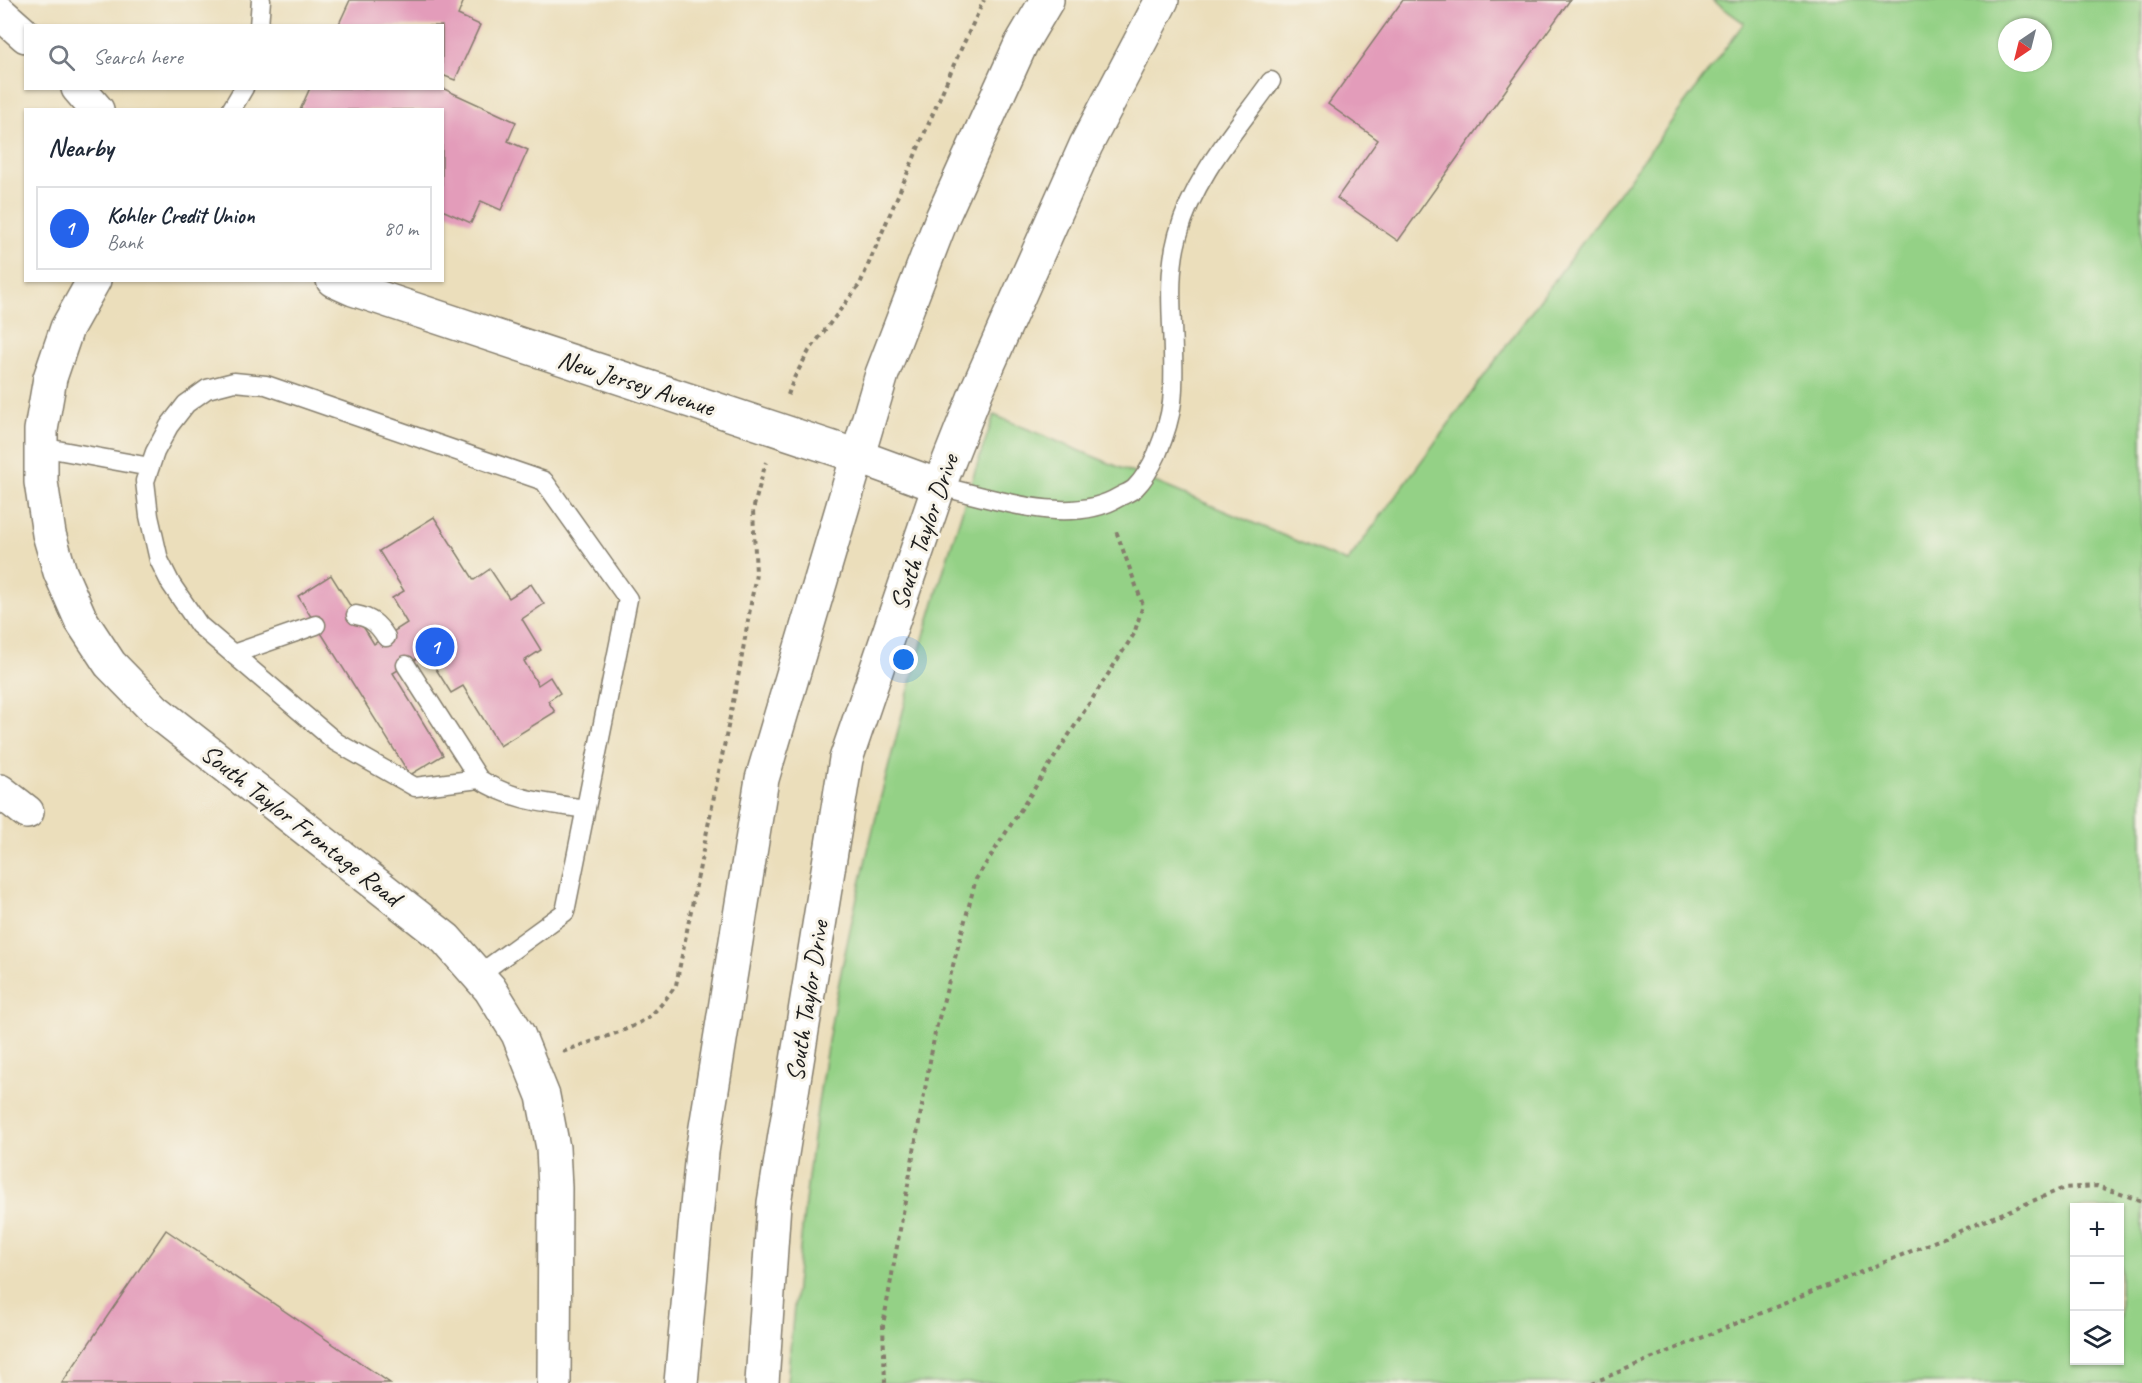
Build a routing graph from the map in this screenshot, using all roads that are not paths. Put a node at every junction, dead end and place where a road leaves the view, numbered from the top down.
1 (261, 0) edge
2 (1047, 0) edge
3 (1162, 0) edge
4 (0, 13) edge
5 (259, 24) edge
6 (24, 34) edge
7 (1271, 81) dead end
8 (80, 90) edge
9 (243, 90) edge
10 (95, 108) edge
11 (232, 108) edge
12 (93, 282) edge
13 (338, 282) edge
14 (41, 447) junction
15 (857, 456) junction
16 (150, 467) junction
17 (939, 486) junction
18 (356, 615) dead end
19 (316, 625) dead end
20 (386, 637) dead end
21 (233, 654) junction
22 (406, 665) dead end
23 (479, 779) junction
24 (0, 791) edge
25 (586, 809) junction
26 (27, 812) dead end
27 (478, 975) junction
28 (554, 1383) edge
29 (681, 1383) edge
30 (762, 1383) edge

1 - 5 lane
2 - 15 main road
3 - 17 main road, South Taylor Drive
4 - 6 main road
7 - 17 lane
8 - 10 main road
9 - 11 lane
12 - 14 main road, South Taylor Frontage Road
13 - 15 main road, New Jersey Avenue
14 - 16 lane
14 - 27 main road, South Taylor Frontage Road
15 - 17 main road, New Jersey Avenue
15 - 29 main road
16 - 21 lane
16 - 25 lane
17 - 30 main road, South Taylor Drive
18 - 20 lane
19 - 21 lane
21 - 23 lane
22 - 23 lane
23 - 25 lane
24 - 26 main road
25 - 27 lane
27 - 28 main road, South Taylor Frontage Road

